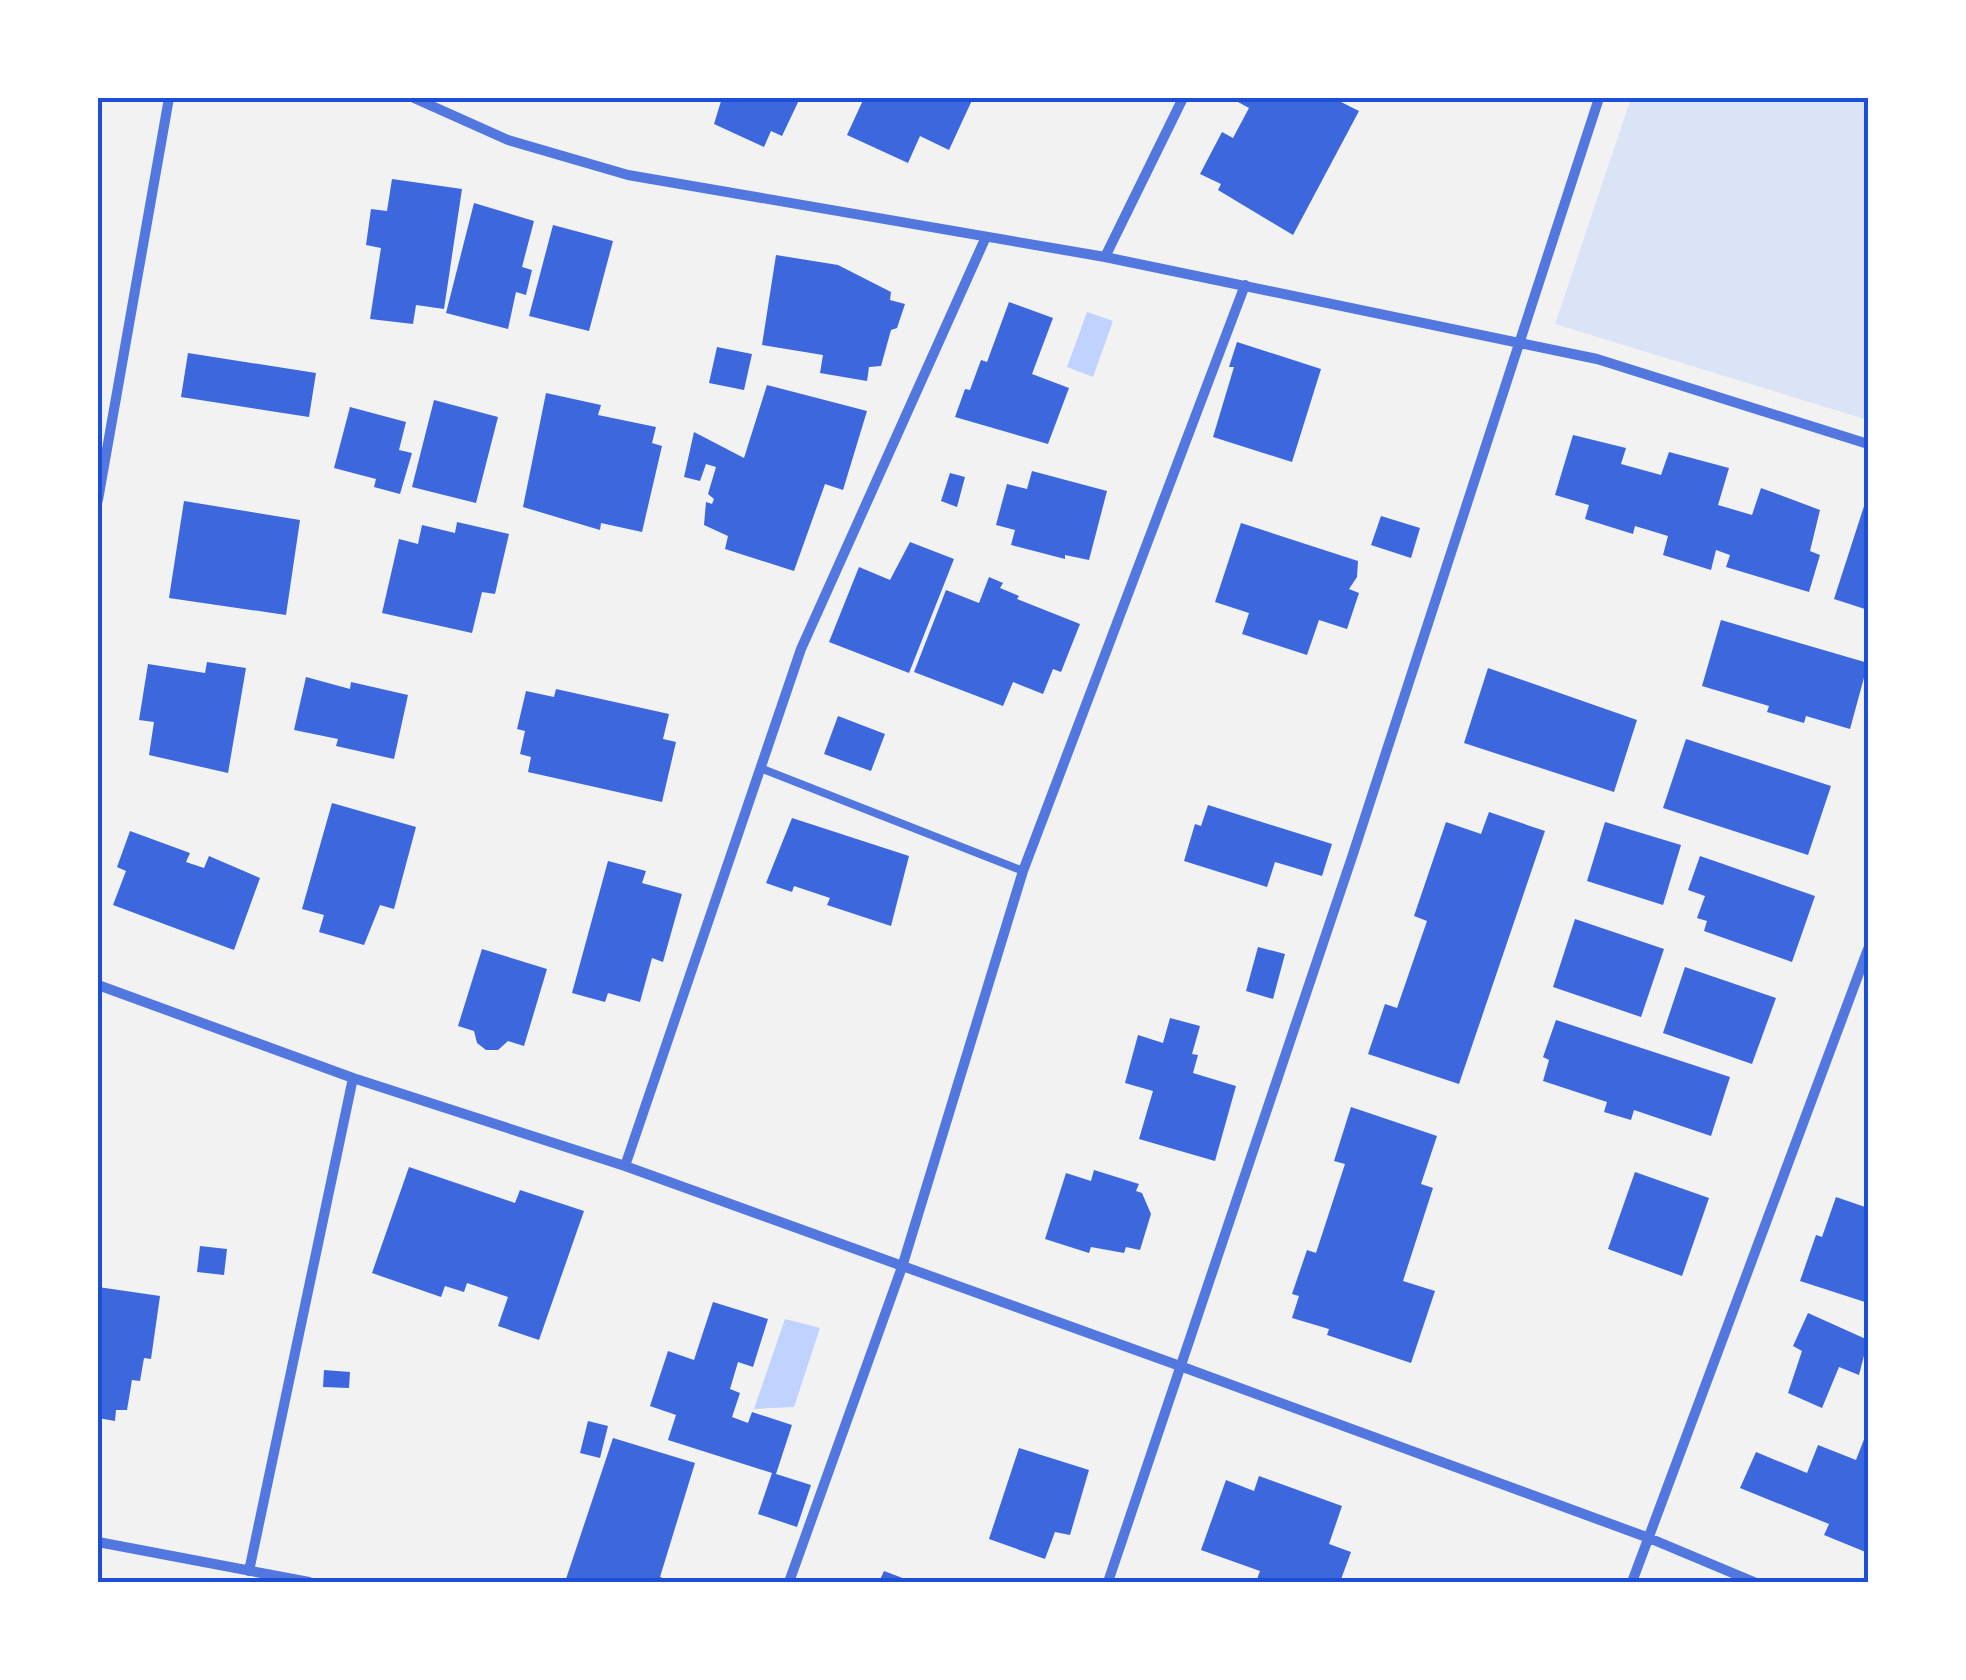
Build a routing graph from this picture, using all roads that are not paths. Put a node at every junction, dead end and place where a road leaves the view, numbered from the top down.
1 (169, 98) edge
2 (414, 98) edge
3 (1183, 98) edge
4 (1599, 98) edge
5 (985, 239) junction
6 (1106, 257) junction
7 (1245, 285) junction
8 (1520, 340) junction
9 (1868, 444) edge
10 (98, 500) edge
11 (760, 768) junction
12 (1023, 871) junction
13 (1868, 950) edge
14 (98, 985) edge
15 (353, 1078) junction
16 (625, 1166) junction
17 (902, 1267) junction
18 (1180, 1366) junction
19 (1648, 1538) junction
20 (98, 1542) edge
21 (249, 1572) junction
22 (287, 1580) edge
23 (308, 1582) edge
24 (789, 1582) edge
25 (1108, 1582) edge
26 (1632, 1582) edge
27 (1754, 1582) edge

1 - 10 street
2 - 5 street
3 - 6 street
4 - 8 street
5 - 6 street
5 - 11 street
6 - 7 street
7 - 8 street
7 - 12 street
8 - 9 street
8 - 18 street
11 - 12 lane
11 - 16 street
12 - 17 street
13 - 19 street
14 - 15 street
15 - 16 street
15 - 21 street
16 - 17 street
17 - 18 street
17 - 24 street
18 - 19 street
18 - 25 street
19 - 26 street
19 - 27 street
20 - 21 street
21 - 22 street
22 - 23 street

